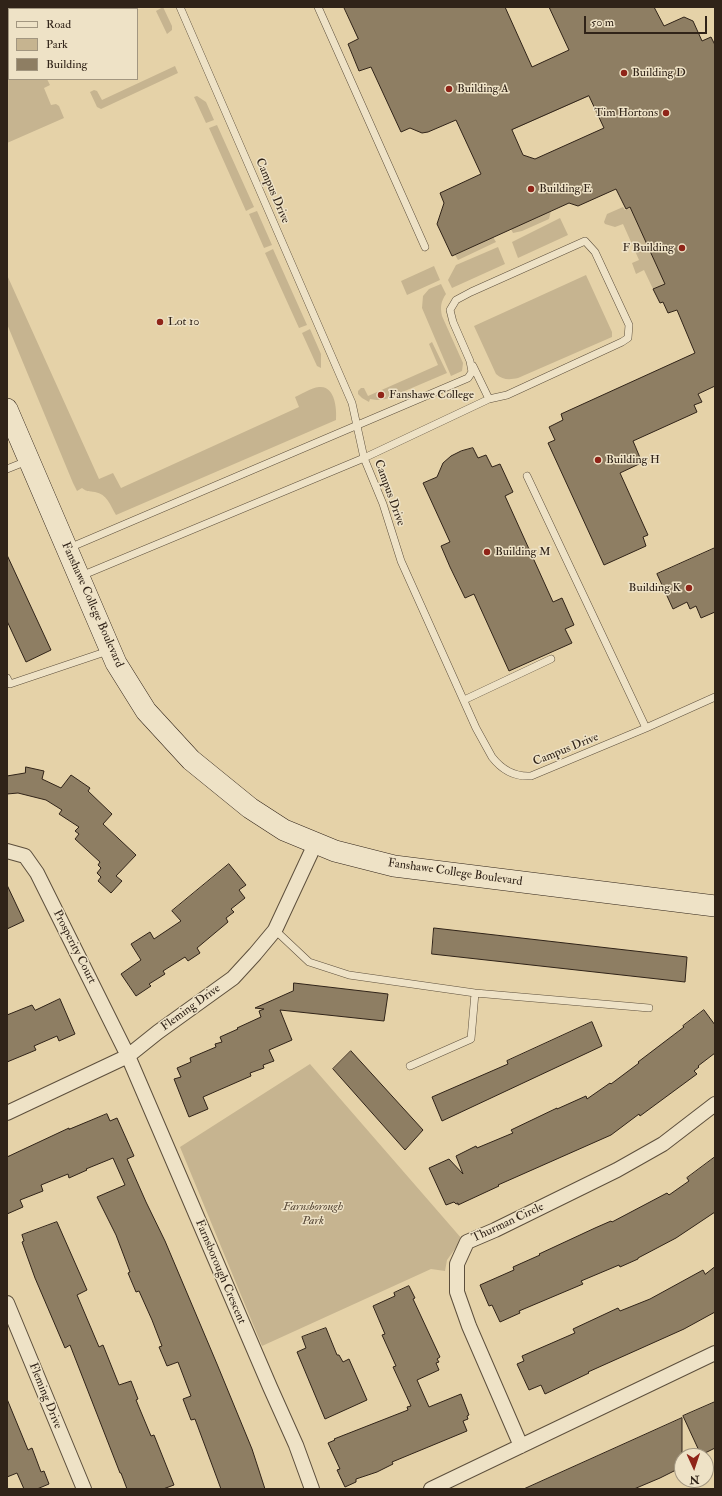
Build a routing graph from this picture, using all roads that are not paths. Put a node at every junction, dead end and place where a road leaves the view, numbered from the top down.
1 (180, 7) edge
2 (318, 7) edge
3 (425, 247) dead end
4 (470, 361) junction
5 (489, 399) junction
6 (7, 409) edge
7 (357, 424) junction
8 (364, 458) junction
9 (29, 460) junction
10 (7, 469) edge
11 (528, 476) dead end
12 (67, 549) junction
13 (79, 577) junction
14 (110, 650) junction
15 (551, 659) dead end
16 (7, 678) edge
17 (715, 697) edge
18 (464, 700) junction
19 (646, 728) junction
20 (316, 842) junction
21 (7, 851) edge
22 (715, 906) edge
23 (275, 930) junction
24 (475, 993) junction
25 (649, 1008) dead end
26 (128, 1056) junction
27 (410, 1066) dead end
28 (715, 1104) edge
29 (7, 1113) edge
30 (7, 1303) edge
31 (715, 1353) edge
32 (521, 1446) junction
33 (84, 1489) edge
34 (312, 1489) edge
35 (430, 1489) edge

1 - 7 lane, Campus Drive
2 - 3 lane
4 - 5 lane
4 - 5 lane
4 - 7 lane
5 - 8 lane
6 - 9 street, Fanshawe College Boulevard
7 - 8 lane, Campus Drive
7 - 12 lane
8 - 13 lane
8 - 18 lane, Campus Drive
9 - 10 lane
9 - 12 street, Fanshawe College Boulevard
11 - 19 lane
12 - 13 street, Fanshawe College Boulevard
13 - 14 street, Fanshawe College Boulevard
14 - 16 lane
14 - 20 street, Fanshawe College Boulevard
15 - 18 lane
17 - 19 lane, Campus Drive
18 - 19 lane, Campus Drive
20 - 22 street, Fanshawe College Boulevard
20 - 23 street, Fleming Drive
21 - 26 street, Prosperity Court
23 - 24 lane
23 - 26 street, Fleming Drive
24 - 25 lane
24 - 27 lane
26 - 29 street, Fleming Drive
26 - 34 street, Farnsborough Crescent
28 - 32 street, Thurman Circle
30 - 33 street, Fleming Drive
31 - 32 street
32 - 35 street

